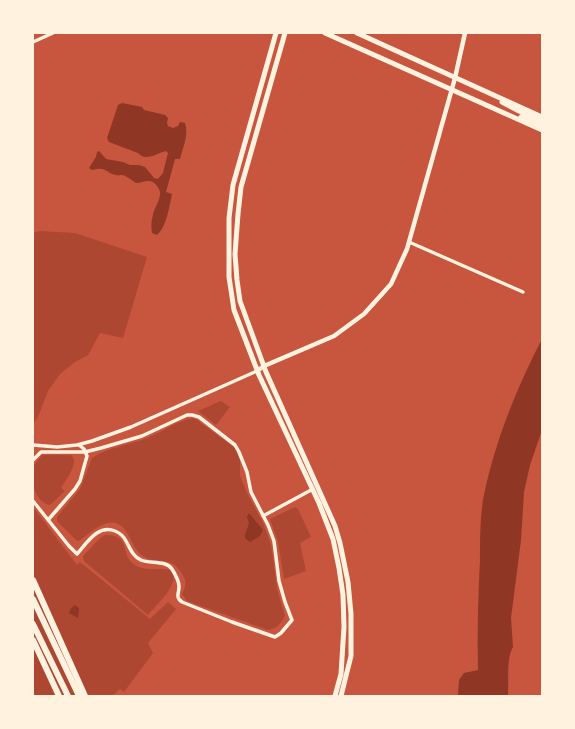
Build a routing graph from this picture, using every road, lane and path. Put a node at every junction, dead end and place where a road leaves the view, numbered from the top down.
1 (53, 33) edge
2 (276, 33) edge
3 (285, 33) edge
4 (325, 33) edge
5 (357, 33) edge
6 (465, 33) edge
7 (33, 42) edge
8 (455, 78) junction
9 (475, 87) junction
10 (452, 89) junction
11 (470, 97) junction
12 (518, 113) junction
13 (542, 116) edge
14 (542, 121) edge
15 (542, 126) edge
16 (542, 130) edge
17 (409, 242) junction
18 (524, 292) dead end
19 (264, 366) junction
20 (257, 371) junction
21 (33, 445) edge
22 (79, 445) junction
23 (85, 452) junction
24 (33, 460) edge
25 (318, 487) junction
26 (312, 489) junction
27 (33, 501) edge
28 (263, 516) junction
29 (48, 520) junction
30 (33, 580) edge
31 (33, 599) edge
32 (33, 624) edge
33 (33, 640) edge
34 (59, 696) edge
35 (68, 696) edge
36 (79, 696) edge
37 (85, 696) edge
38 (335, 696) edge
39 (341, 696) edge

1 - 7 street
2 - 20 main road
3 - 19 main road
4 - 10 main road
5 - 8 main road
6 - 8 street
8 - 9 main road
8 - 10 street
9 - 12 main road
9 - 13 main road
10 - 11 main road
10 - 17 street
11 - 12 main road
11 - 16 main road
12 - 14 main road
12 - 15 main road
17 - 18 street
17 - 19 street
19 - 20 street
19 - 25 main road
20 - 22 street
20 - 26 main road
21 - 22 street
22 - 23 street
23 - 24 street
23 - 28 street
23 - 29 street
25 - 26 street
25 - 39 main road
26 - 28 street
26 - 38 main road
27 - 29 street
28 - 29 street
30 - 37 main road
31 - 36 main road
32 - 35 main road
33 - 34 main road

